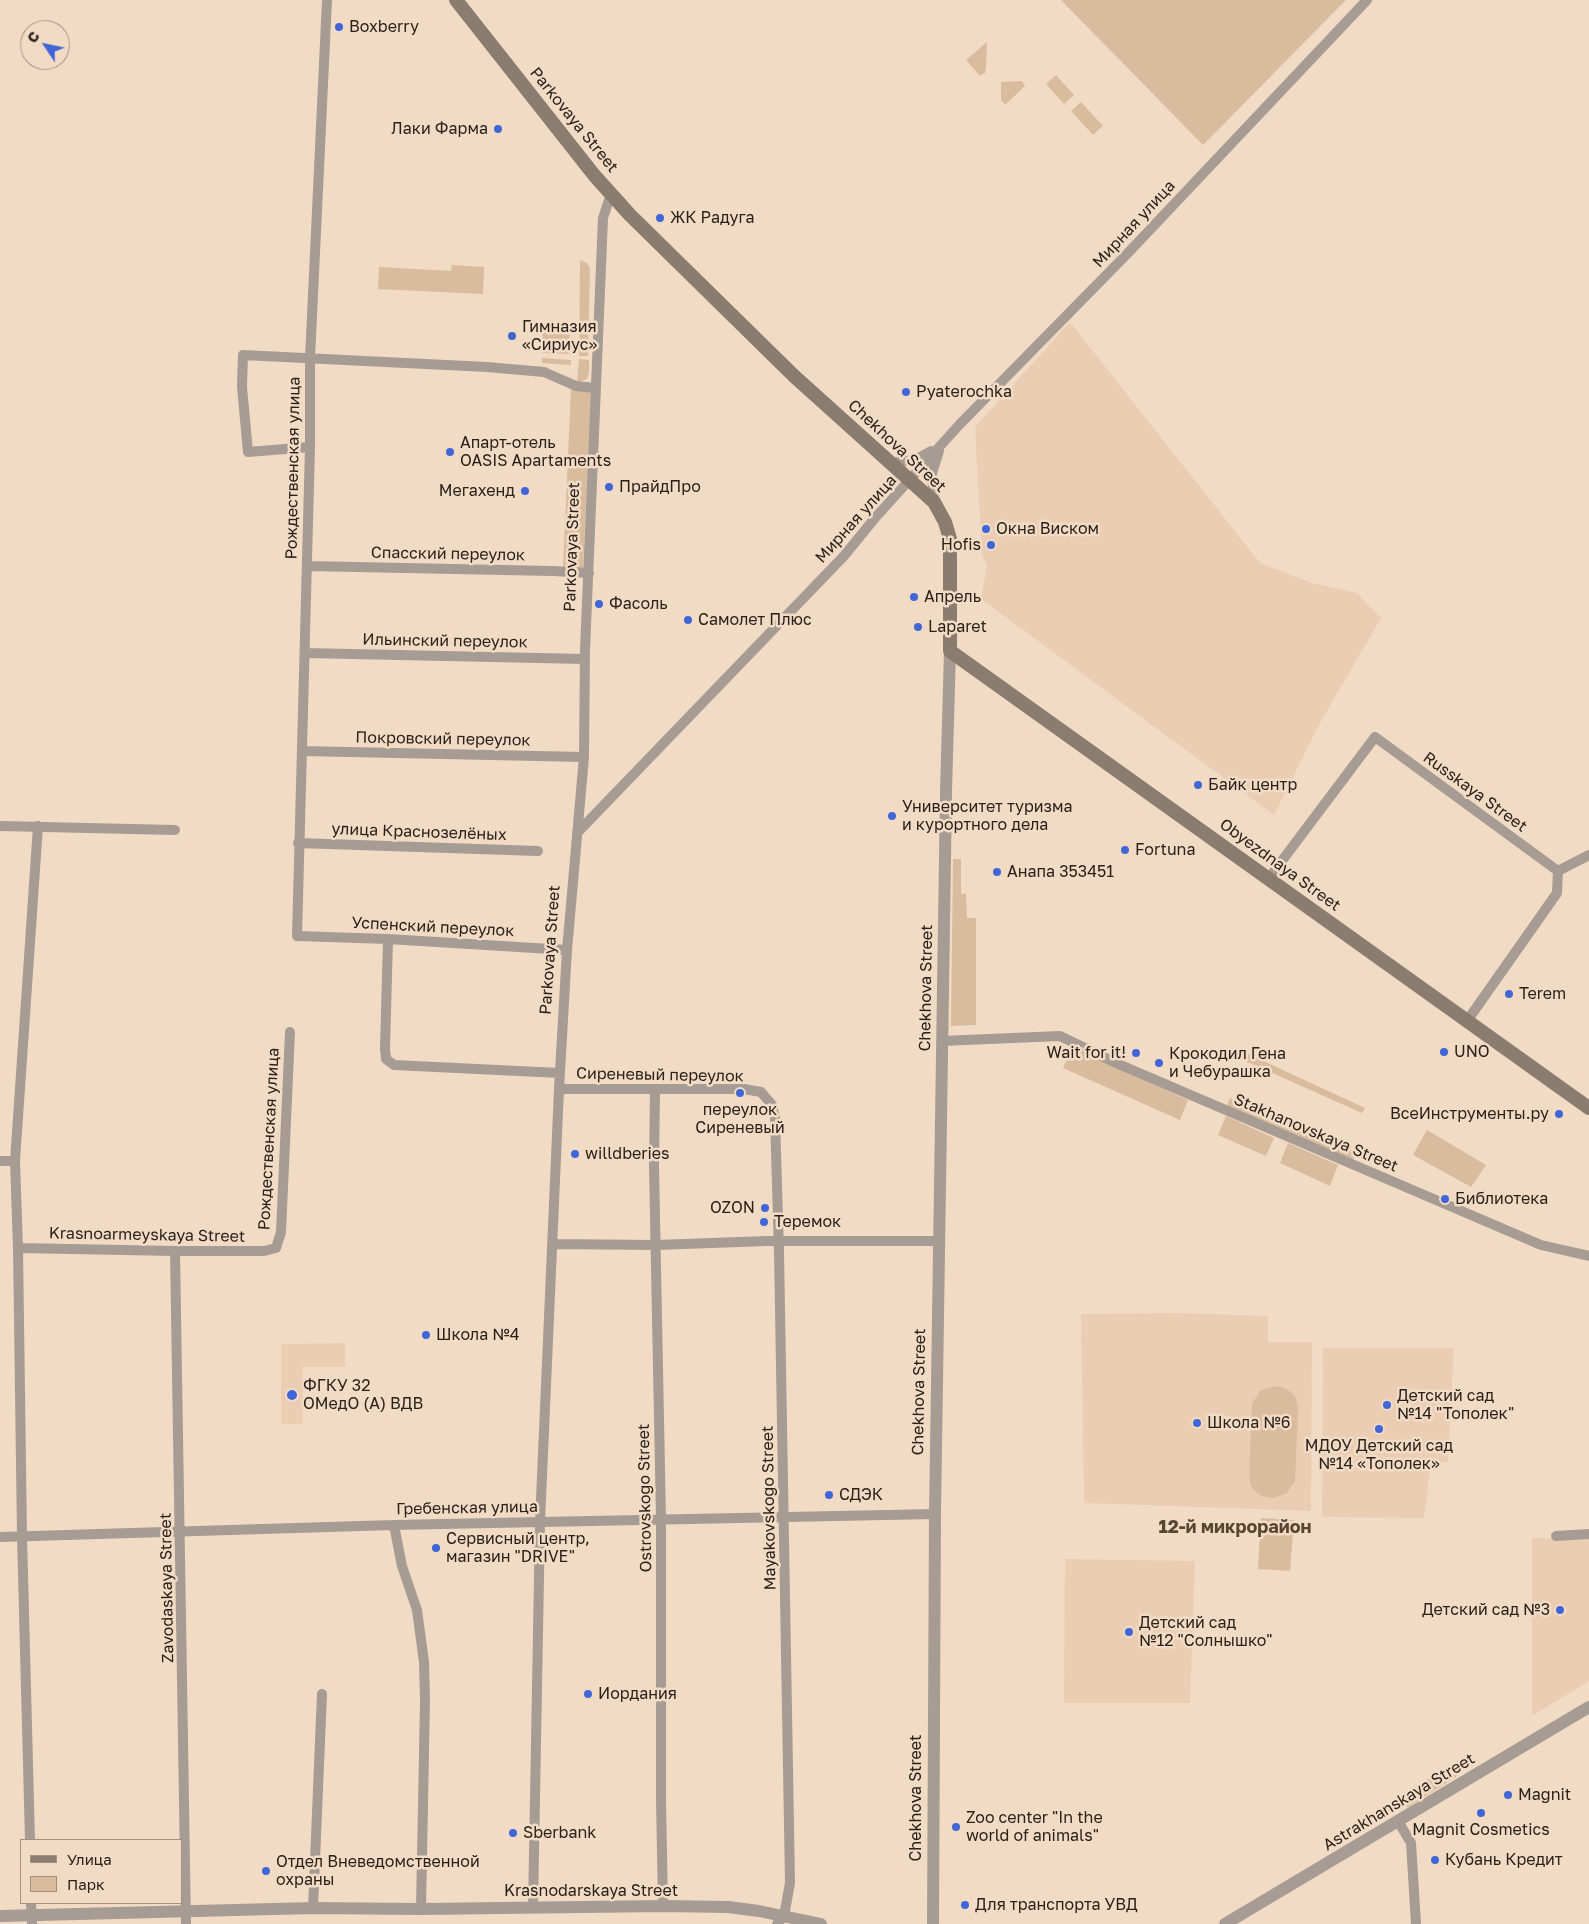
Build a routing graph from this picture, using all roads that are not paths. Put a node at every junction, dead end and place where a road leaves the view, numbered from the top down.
1 (327, 0) edge
2 (456, 0) edge
3 (1367, 0) edge
4 (611, 194) junction
5 (310, 358) junction
6 (595, 388) junction
7 (940, 446) junction
8 (310, 447) junction
9 (891, 462) junction
10 (910, 480) junction
11 (934, 502) junction
12 (307, 566) junction
13 (589, 573) junction
14 (950, 651) junction
15 (305, 653) junction
16 (585, 659) junction
17 (302, 751) junction
18 (584, 757) junction
19 (0, 826) edge
20 (38, 826) junction
21 (175, 830) dead end
22 (577, 833) junction
23 (298, 843) junction
24 (538, 851) dead end
25 (1589, 855) edge
26 (1558, 871) junction
27 (1269, 878) junction
28 (297, 936) joint
29 (388, 938) junction
30 (567, 950) junction
31 (1467, 1021) junction
32 (290, 1032) dead end
33 (942, 1041) junction
34 (560, 1073) junction
35 (559, 1089) junction
36 (655, 1089) junction
37 (761, 1092) joint
38 (1589, 1108) edge
39 (0, 1161) edge
40 (15, 1161) junction
41 (940, 1241) junction
42 (778, 1242) junction
43 (552, 1244) junction
44 (656, 1245) junction
45 (18, 1248) junction
46 (276, 1248) joint
47 (175, 1251) junction
48 (1589, 1256) edge
49 (934, 1514) junction
50 (784, 1517) junction
51 (661, 1519) junction
52 (540, 1522) junction
53 (394, 1525) junction
54 (181, 1531) junction
55 (1589, 1534) edge
56 (22, 1536) junction
57 (1556, 1536) dead end
58 (0, 1537) edge
59 (322, 1694) dead end
60 (1589, 1707) edge
61 (1398, 1821) junction
62 (30, 1839) edge
63 (31, 1904) edge
64 (663, 1906) junction
65 (313, 1908) junction
66 (533, 1908) junction
67 (421, 1909) junction
68 (186, 1911) junction
69 (0, 1916) edge
70 (31, 1920) edge
71 (781, 1920) edge
72 (186, 1924) edge
73 (821, 1924) edge
74 (933, 1924) edge
75 (1225, 1924) edge
76 (1416, 1924) edge

1 - 5 street, Рождественская улица
2 - 4 main road, Parkovaya Street
3 - 7 street, Мирная улица
4 - 6 street, Parkovaya Street
4 - 9 main road, Chekhova Street
5 - 6 street
5 - 8 street, Рождественская улица
5 - 8 street
6 - 13 street, Parkovaya Street
7 - 9 street
7 - 10 street, Мирная улица
7 - 11 street
8 - 12 street, Рождественская улица
9 - 10 main road, Chekhova Street
10 - 11 main road, Chekhova Street
10 - 22 street, Мирная улица
11 - 14 main road, Chekhova Street
12 - 13 street, Спасский переулок
12 - 15 street, Рождественская улица
13 - 16 street, Parkovaya Street
14 - 27 main road, Obyezdnaya Street
14 - 33 street, Chekhova Street
15 - 16 street, Ильинский переулок
15 - 17 street, Рождественская улица
16 - 18 street, Parkovaya Street
17 - 18 street, Покровский переулок
17 - 23 street, Рождественская улица
18 - 22 street, Parkovaya Street
19 - 20 street
20 - 21 street
20 - 40 street
22 - 30 street, Parkovaya Street
23 - 24 street, улица Краснозелёных
23 - 28 street, Рождественская улица
25 - 26 street
26 - 27 street, Russkaya Street
26 - 31 street
27 - 31 main road, Obyezdnaya Street
28 - 29 street, Успенский переулок
29 - 30 street, Успенский переулок
29 - 34 street, Сиреневый переулок
30 - 34 street, Parkovaya Street
31 - 38 main road, Obyezdnaya Street
32 - 46 street, Рождественская улица
33 - 41 street, Chekhova Street
33 - 48 street, Stakhanovskaya Street
34 - 35 street, Parkovaya Street
35 - 36 street, Сиреневый переулок
35 - 43 street, Parkovaya Street
36 - 37 street, Сиреневый переулок
36 - 44 street, Ostrovskogo Street
37 - 42 street, Mayakovskogo Street
39 - 40 street
40 - 45 street
41 - 42 street
41 - 49 street, Chekhova Street
42 - 44 street
42 - 50 street, Mayakovskogo Street
43 - 44 street
43 - 52 street, Parkovaya Street
44 - 51 street, Ostrovskogo Street
45 - 47 street, Krasnoarmeyskaya Street
45 - 56 street
46 - 47 street, Krasnoarmeyskaya Street
47 - 54 street, Zavodaskaya Street
49 - 50 street, Гребенская улица
49 - 74 street, Chekhova Street
50 - 51 street, Гребенская улица
50 - 71 street, Mayakovskogo Street
51 - 52 street, Гребенская улица
51 - 64 street, Ostrovskogo Street
52 - 53 street, Гребенская улица
52 - 66 street, Parkovaya Street
53 - 54 street, Гребенская улица
53 - 67 street
54 - 56 street, Гребенская улица
54 - 68 street, Zavodaskaya Street
55 - 57 street
56 - 58 street, Гребенская улица
56 - 62 street
59 - 65 street
60 - 61 street, Astrakhanskaya Street
61 - 75 street, Astrakhanskaya Street
61 - 76 street
63 - 70 street
64 - 66 street, Krasnodarskaya Street
64 - 71 street, Krasnodarskaya Street
65 - 67 street, Krasnodarskaya Street
65 - 68 street, Krasnodarskaya Street
66 - 67 street, Krasnodarskaya Street
68 - 70 street, Krasnodarskaya Street
68 - 72 street, Zavodaskaya Street
69 - 70 street, Krasnodarskaya Street
71 - 73 street, Krasnodarskaya Street

